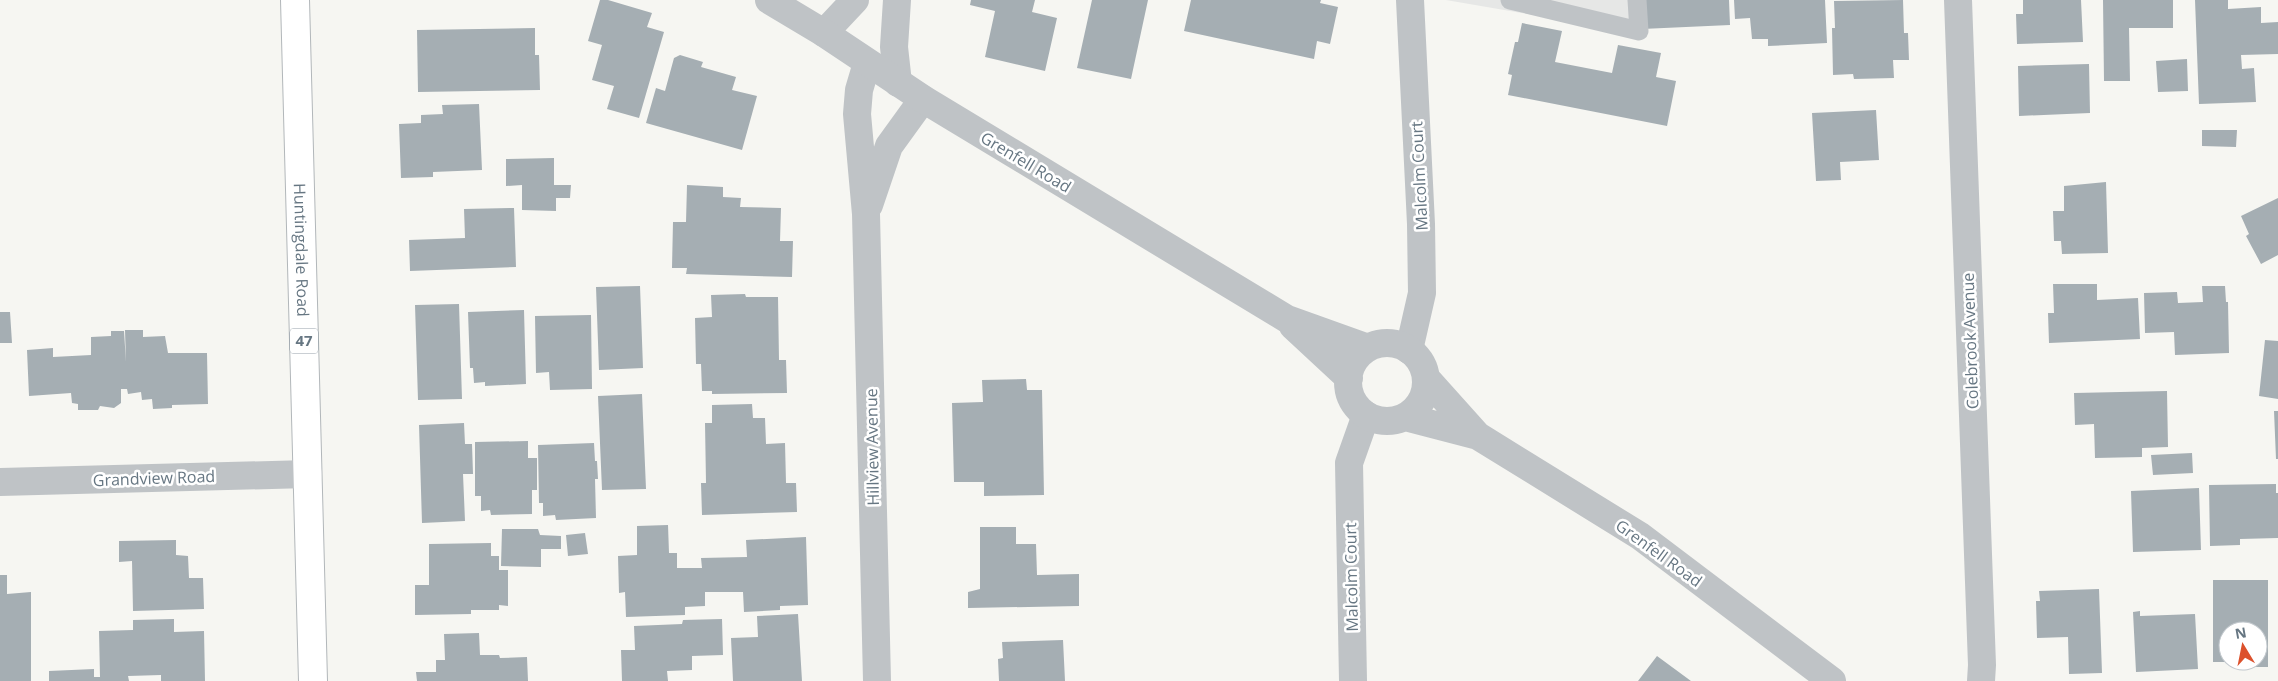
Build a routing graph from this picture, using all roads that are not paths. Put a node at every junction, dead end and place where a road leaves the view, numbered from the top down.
1 (295, 0) edge
2 (769, 0) edge
3 (855, 0) edge
4 (897, 0) edge
5 (1410, 0) edge
6 (1510, 0) edge
7 (1637, 0) edge
8 (1958, 0) edge
9 (824, 33) junction
10 (867, 63) junction
11 (898, 83) junction
12 (923, 100) junction
13 (866, 214) junction
14 (1287, 319) junction
15 (1368, 348) junction
16 (1409, 350) junction
17 (1349, 378) junction
18 (1426, 378) junction
19 (1366, 415) junction
20 (1405, 417) junction
21 (1478, 436) junction
22 (308, 474) junction
23 (0, 482) edge
24 (313, 681) edge
25 (877, 681) edge
26 (1353, 681) edge
27 (1832, 681) edge
28 (1981, 681) edge

1 - 22 main road, Huntingdale Road / 47
2 - 9 street, Grenfell Road
3 - 9 street
4 - 11 street
5 - 16 street, Malcolm Court
6 - 7 lane
8 - 28 street, Colebrook Avenue
9 - 10 street, Grenfell Road
10 - 11 street, Grenfell Road
10 - 13 street, Hillview Avenue
11 - 12 street, Grenfell Road
12 - 13 street, Hillview Avenue
12 - 14 street, Grenfell Road
13 - 25 street, Hillview Avenue
14 - 15 street, Grenfell Road
14 - 17 street, Grenfell Road
15 - 16 street
15 - 17 street
16 - 18 street
17 - 19 street
18 - 20 street
18 - 21 street, Grenfell Road
19 - 20 street
19 - 26 street, Malcolm Court
20 - 21 street, Grenfell Road
21 - 27 street, Grenfell Road
22 - 23 street, Grandview Road
22 - 24 main road, Huntingdale Road / 47

